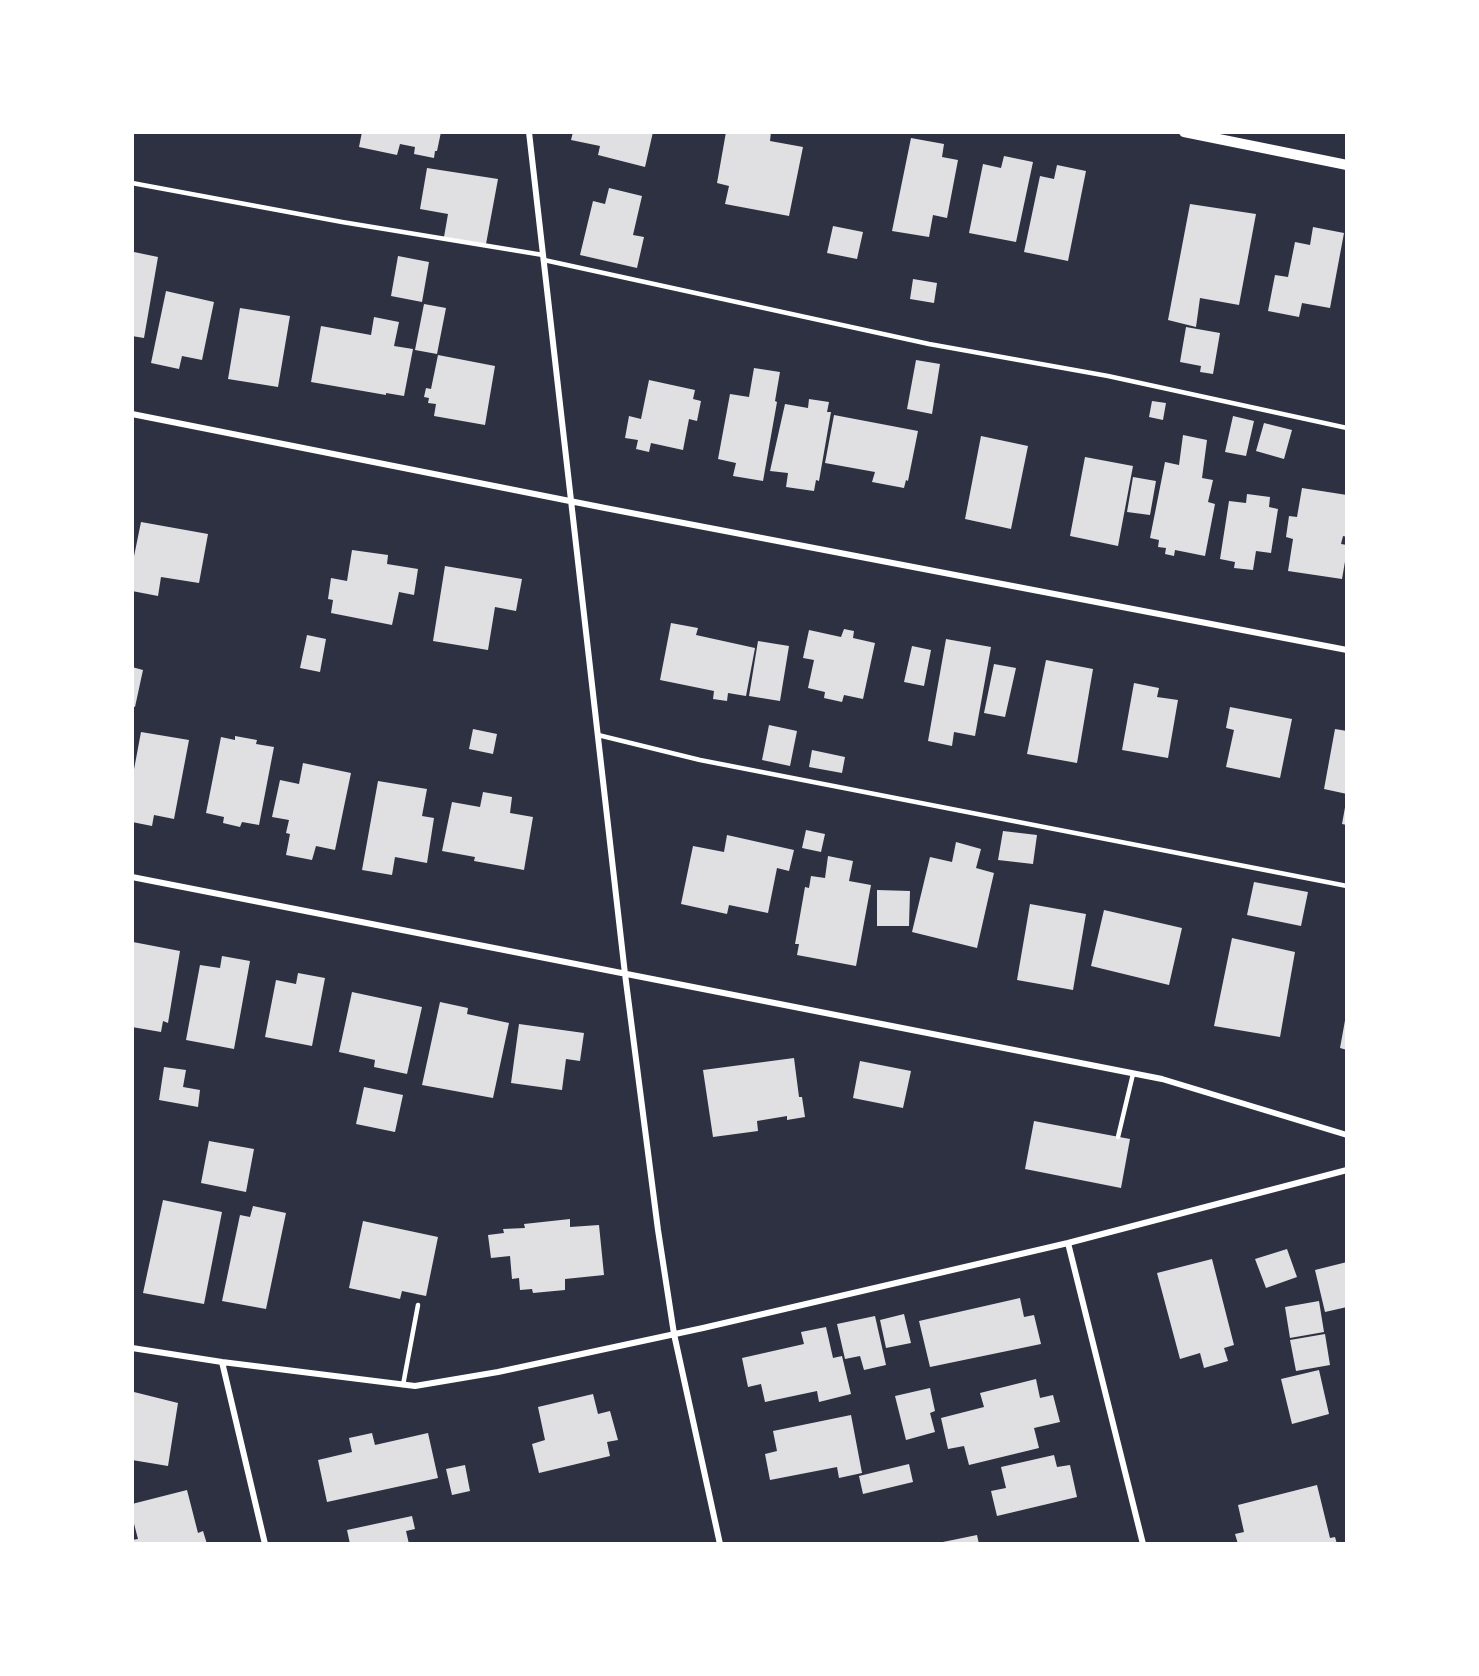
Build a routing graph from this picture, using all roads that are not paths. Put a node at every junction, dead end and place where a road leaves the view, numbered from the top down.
1 (529, 132) edge
2 (1184, 132) edge
3 (1347, 165) edge
4 (132, 183) edge
5 (544, 258) junction
6 (132, 414) edge
7 (1347, 429) edge
8 (572, 501) junction
9 (1347, 650) edge
10 (598, 735) junction
11 (132, 877) edge
12 (1347, 886) edge
13 (625, 974) junction
14 (1133, 1074) junction
15 (1347, 1135) edge
16 (1118, 1137) dead end
17 (1347, 1170) edge
18 (1068, 1243) junction
19 (418, 1305) dead end
20 (674, 1334) junction
21 (132, 1348) edge
22 (222, 1362) junction
23 (403, 1385) junction
24 (265, 1544) edge
25 (720, 1544) edge
26 (1143, 1544) edge

1 - 5 street
2 - 3 street
4 - 5 lane
5 - 7 lane
5 - 8 street
6 - 8 street
8 - 9 street
8 - 10 street
10 - 12 lane
10 - 13 street
11 - 13 street
13 - 14 street
13 - 20 street
14 - 15 street
14 - 16 lane
17 - 18 street
18 - 20 street
18 - 26 street
19 - 23 lane
20 - 23 street
20 - 25 street
21 - 22 street
22 - 23 street
22 - 24 street

